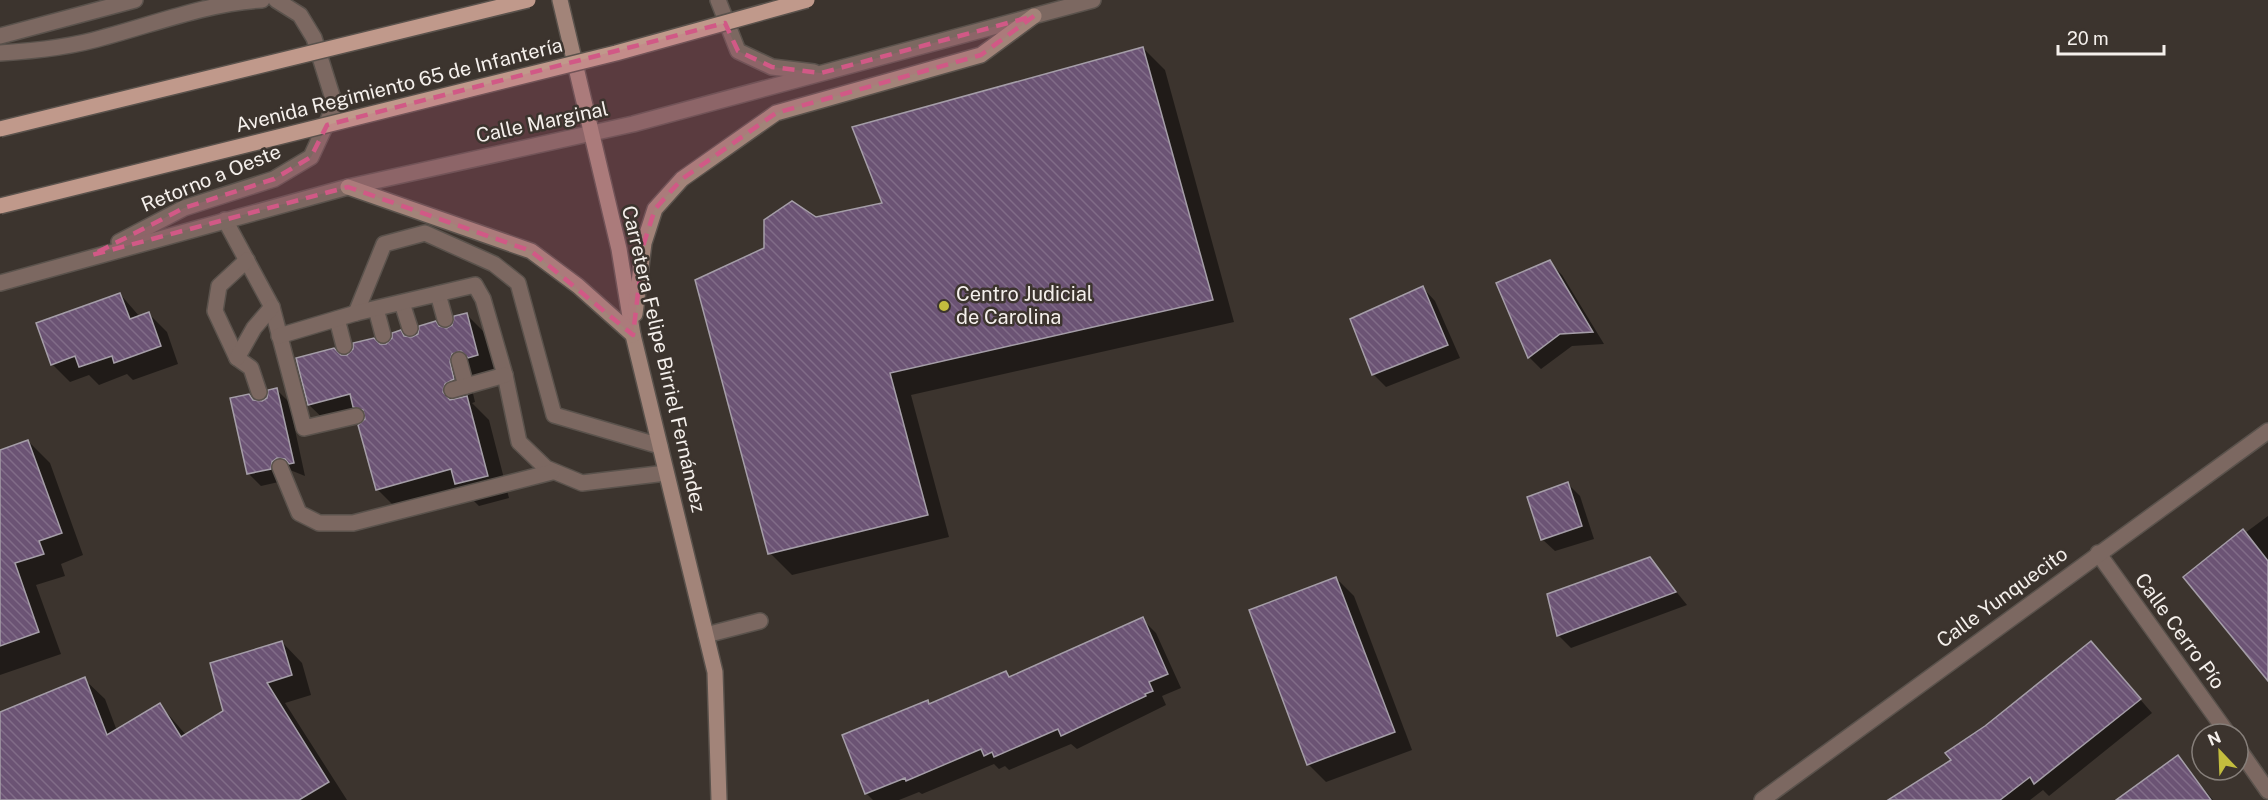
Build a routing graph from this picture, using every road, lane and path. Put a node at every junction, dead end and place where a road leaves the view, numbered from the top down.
1 (135, 0) edge
2 (262, 0) edge
3 (276, 0) edge
4 (528, 0) edge
5 (560, 0) edge
6 (718, 0) edge
7 (807, 0) edge
8 (1093, 0) edge
9 (1034, 16) junction
10 (0, 36) edge
11 (0, 52) edge
12 (821, 73) junction
13 (0, 129) edge
14 (589, 132) junction
15 (348, 187) junction
16 (0, 206) edge
17 (225, 220) junction
18 (92, 255) junction
19 (247, 260) junction
20 (0, 283) edge
21 (438, 294) junction
22 (402, 303) junction
23 (272, 307) junction
24 (376, 309) junction
25 (356, 313) junction
26 (337, 319) junction
27 (445, 319) dead end
28 (410, 328) dead end
29 (383, 335) dead end
30 (633, 335) junction
31 (279, 336) junction
32 (344, 346) dead end
33 (237, 357) junction
34 (459, 360) dead end
35 (505, 375) junction
36 (259, 392) dead end
37 (356, 416) dead end
38 (2268, 431) edge
39 (660, 446) junction
40 (280, 466) dead end
41 (552, 472) junction
42 (666, 473) junction
43 (2098, 553) junction
44 (760, 621) dead end
45 (706, 635) junction
46 (2219, 722) edge
47 (2250, 765) edge
48 (2268, 791) edge
49 (719, 800) edge
50 (1762, 800) edge

1 - 10 street
2 - 11 street
3 - 18 street, Retorno a Oeste
4 - 13 main road, bridge
5 - 14 street, Carretera Felipe Birriel Fernández
6 - 12 street
7 - 16 main road, Avenida Regimiento 65 de Infantería, bridge
8 - 9 street, Calle Marginal
9 - 12 street, Calle Marginal
9 - 30 street
12 - 14 street, Calle Marginal
14 - 15 street, Calle Marginal
14 - 30 street, Carretera Felipe Birriel Fernández
15 - 17 street, Calle Marginal
15 - 30 street
17 - 18 street, Calle Marginal
17 - 19 street
18 - 20 street, Calle Marginal
19 - 23 street
19 - 33 street
21 - 22 street
21 - 27 street
21 - 35 street
22 - 24 street
22 - 28 street
23 - 31 street
23 - 33 street
24 - 25 street
24 - 29 street
25 - 26 street
25 - 39 street
26 - 31 street
26 - 32 street
30 - 39 street, Carretera Felipe Birriel Fernández
31 - 37 street
33 - 36 street
34 - 35 street
35 - 41 street
38 - 43 street, Calle Yunquecito
39 - 42 street, Carretera Felipe Birriel Fernández
40 - 41 street
41 - 42 street
42 - 45 street, Carretera Felipe Birriel Fernández
43 - 46 street, Calle Cerro Pío
43 - 50 street, Calle Yunquecito
44 - 45 street
45 - 49 street, Carretera Felipe Birriel Fernández
47 - 48 street

